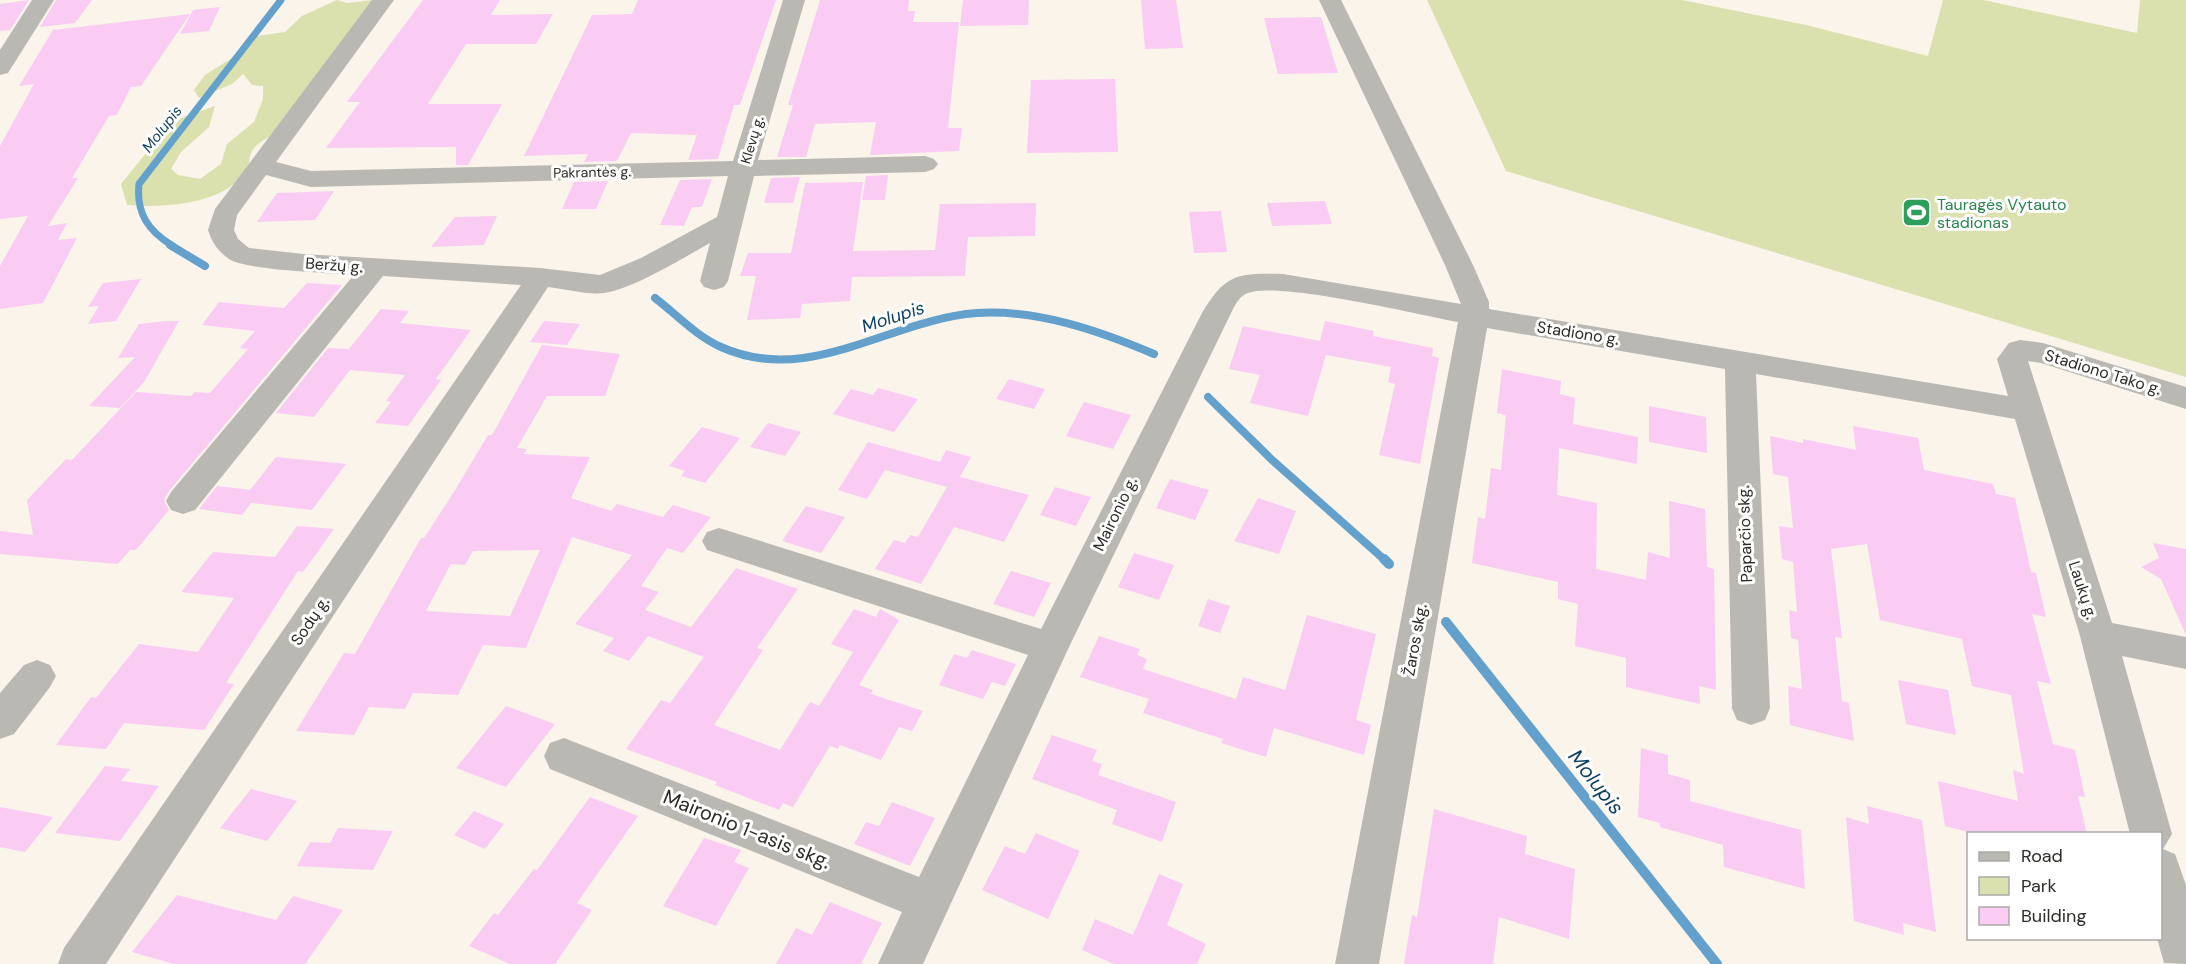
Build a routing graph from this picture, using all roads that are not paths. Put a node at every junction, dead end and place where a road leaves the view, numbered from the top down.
1 (43, 0) edge
2 (383, 0) edge
3 (794, 0) edge
4 (1330, 0) edge
5 (0, 68) edge
6 (925, 164) dead end
7 (261, 166) junction
8 (743, 169) junction
9 (728, 222) junction
10 (375, 268) junction
11 (540, 277) junction
12 (714, 281) dead end
13 (1474, 316) junction
14 (2020, 350) joint
15 (1740, 360) junction
16 (2186, 398) edge
17 (2026, 410) junction
18 (183, 501) dead end
19 (719, 541) dead end
20 (2098, 636) junction
21 (1050, 647) junction
22 (2186, 653) edge
23 (37, 676) dead end
24 (1751, 708) dead end
25 (0, 722) edge
26 (564, 756) dead end
27 (2150, 832) edge
28 (2162, 875) edge
29 (930, 902) junction
30 (2186, 963) edge
31 (80, 964) edge
32 (900, 964) edge
33 (1357, 964) edge

1 - 5 street
2 - 7 street, Beržų g.
3 - 8 street, Klevų g.
4 - 13 street
6 - 8 street, Pakrantės g.
7 - 8 street, Pakrantės g.
7 - 10 street, Beržų g.
8 - 9 street, Klevų g.
9 - 11 street, Beržų g.
9 - 12 street, Klevų g.
10 - 11 street, Beržų g.
10 - 18 street
11 - 31 street, Sodų g.
13 - 15 street, Stadiono g.
13 - 21 street, Maironio g.
13 - 33 street, Žaros skg.
14 - 16 street, Stadiono Tako g.
14 - 17 street, Laukų g.
15 - 17 street, Stadiono g.
15 - 24 street, Paparčio skg.
17 - 20 street, Laukų g.
19 - 21 street
20 - 22 street
20 - 27 street, Laukų g.
21 - 29 street, Maironio g.
23 - 25 street
26 - 29 street, Maironio 1-asis skg.
28 - 30 street
29 - 32 street, Maironio g.

